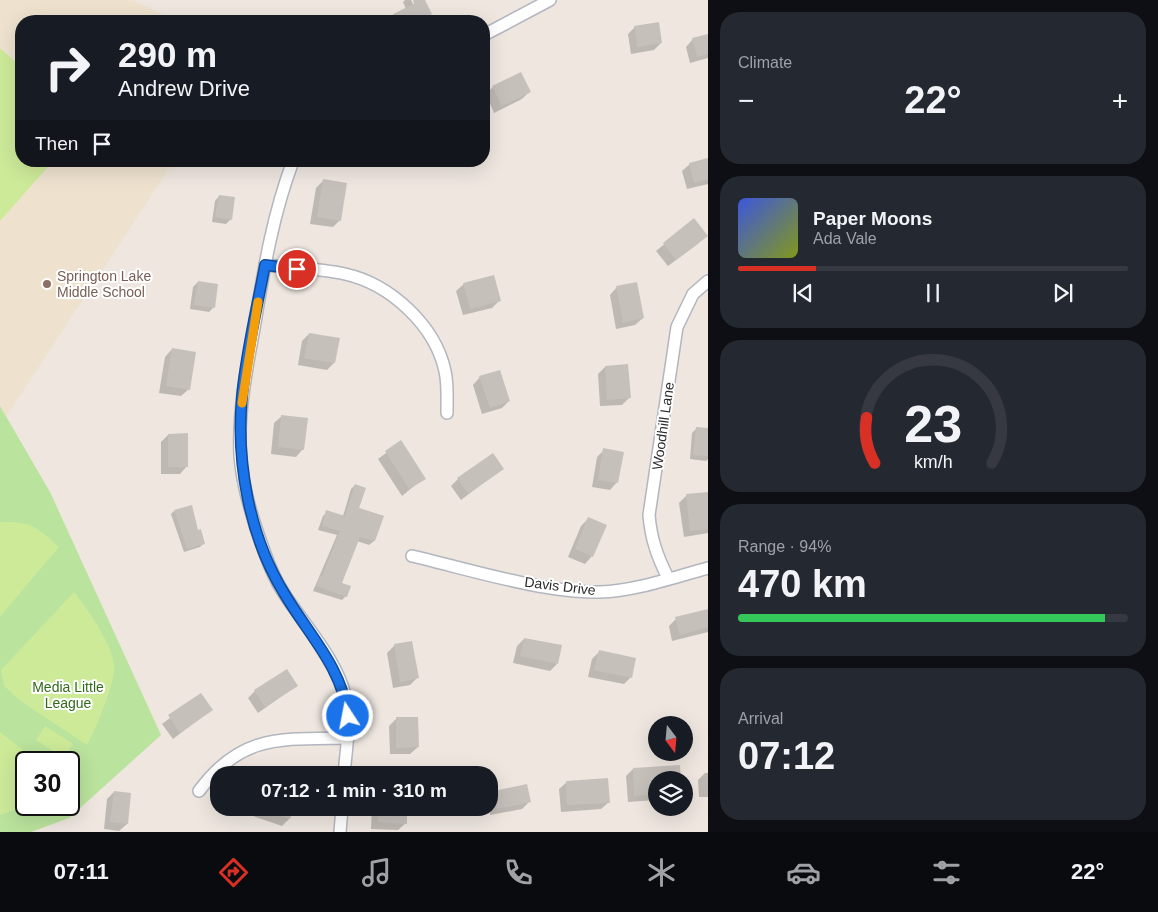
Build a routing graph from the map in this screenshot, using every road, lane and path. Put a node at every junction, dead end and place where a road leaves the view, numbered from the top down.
1 (550, 0) edge
2 (490, 32) edge
3 (291, 167) edge
4 (265, 265) junction
5 (708, 281) edge
6 (448, 413) dead end
7 (412, 556) dead end
8 (708, 568) edge
9 (668, 578) junction
10 (346, 738) junction
11 (344, 766) edge
12 (199, 791) dead end
13 (341, 816) edge
14 (340, 832) edge

1 - 2 street
3 - 4 street
4 - 6 street
4 - 10 street
5 - 9 street, Woodhill Lane
7 - 9 street, Davis Drive
8 - 9 street, Davis Drive
10 - 11 street
10 - 12 street
13 - 14 street

